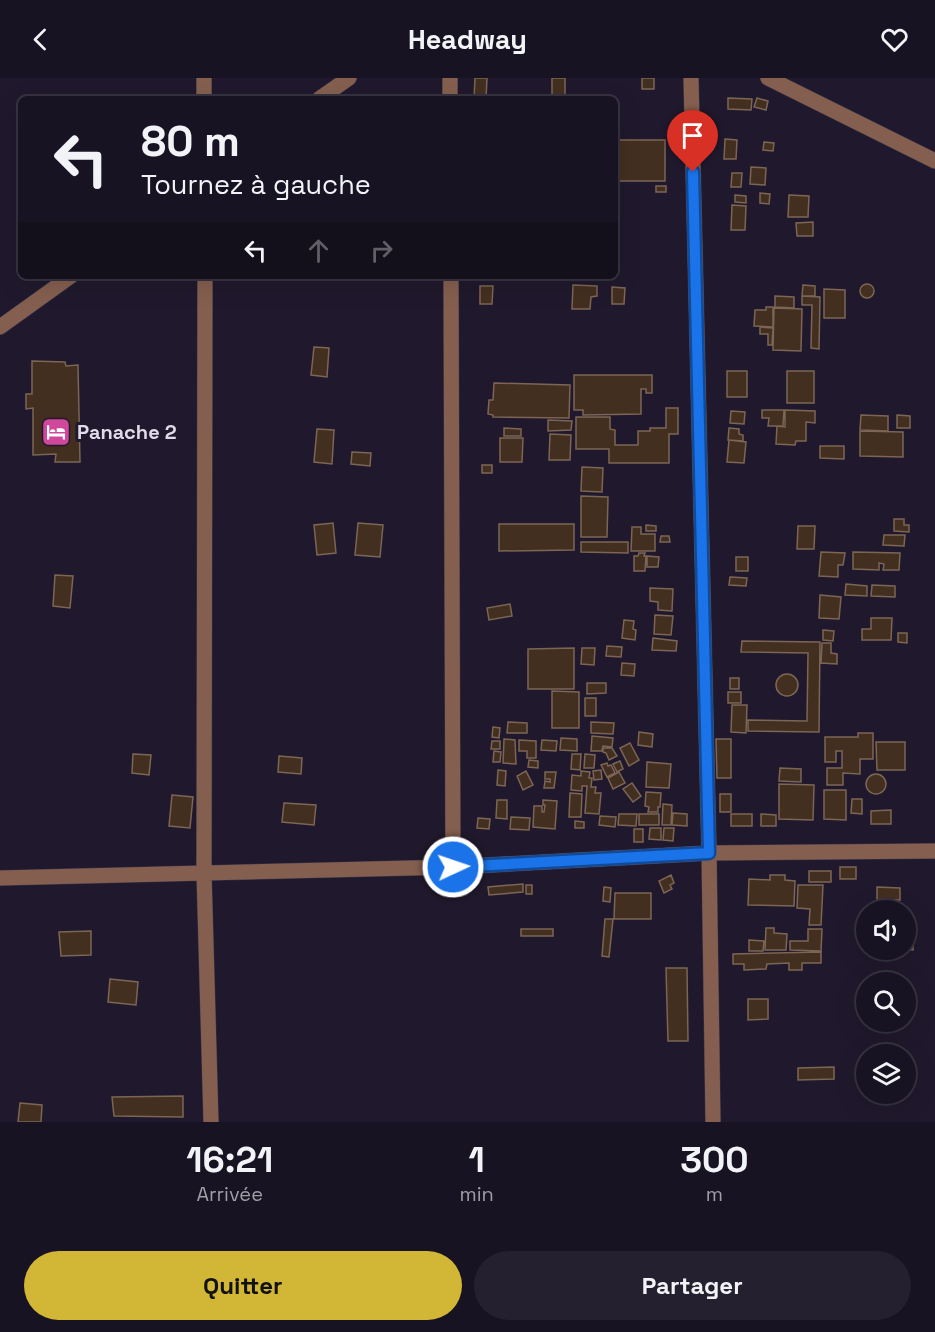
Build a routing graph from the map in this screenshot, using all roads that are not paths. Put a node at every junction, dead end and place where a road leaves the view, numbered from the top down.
1 (204, 78) edge
2 (348, 78) edge
3 (450, 78) edge
4 (691, 78) edge
5 (768, 78) edge
6 (204, 96) edge
7 (323, 96) edge
8 (450, 96) edge
9 (935, 161) edge
10 (67, 279) edge
11 (205, 279) edge
12 (451, 279) edge
13 (0, 327) edge
14 (935, 851) edge
15 (709, 853) junction
16 (453, 867) junction
17 (204, 873) junction
18 (0, 878) edge
19 (212, 1122) edge
20 (713, 1122) edge

1 - 6 street
2 - 7 street
3 - 8 street
4 - 15 street
5 - 9 street
10 - 13 street
11 - 17 street
12 - 16 street
14 - 15 street
15 - 16 street
15 - 20 street
16 - 17 street
17 - 18 street
17 - 19 street

